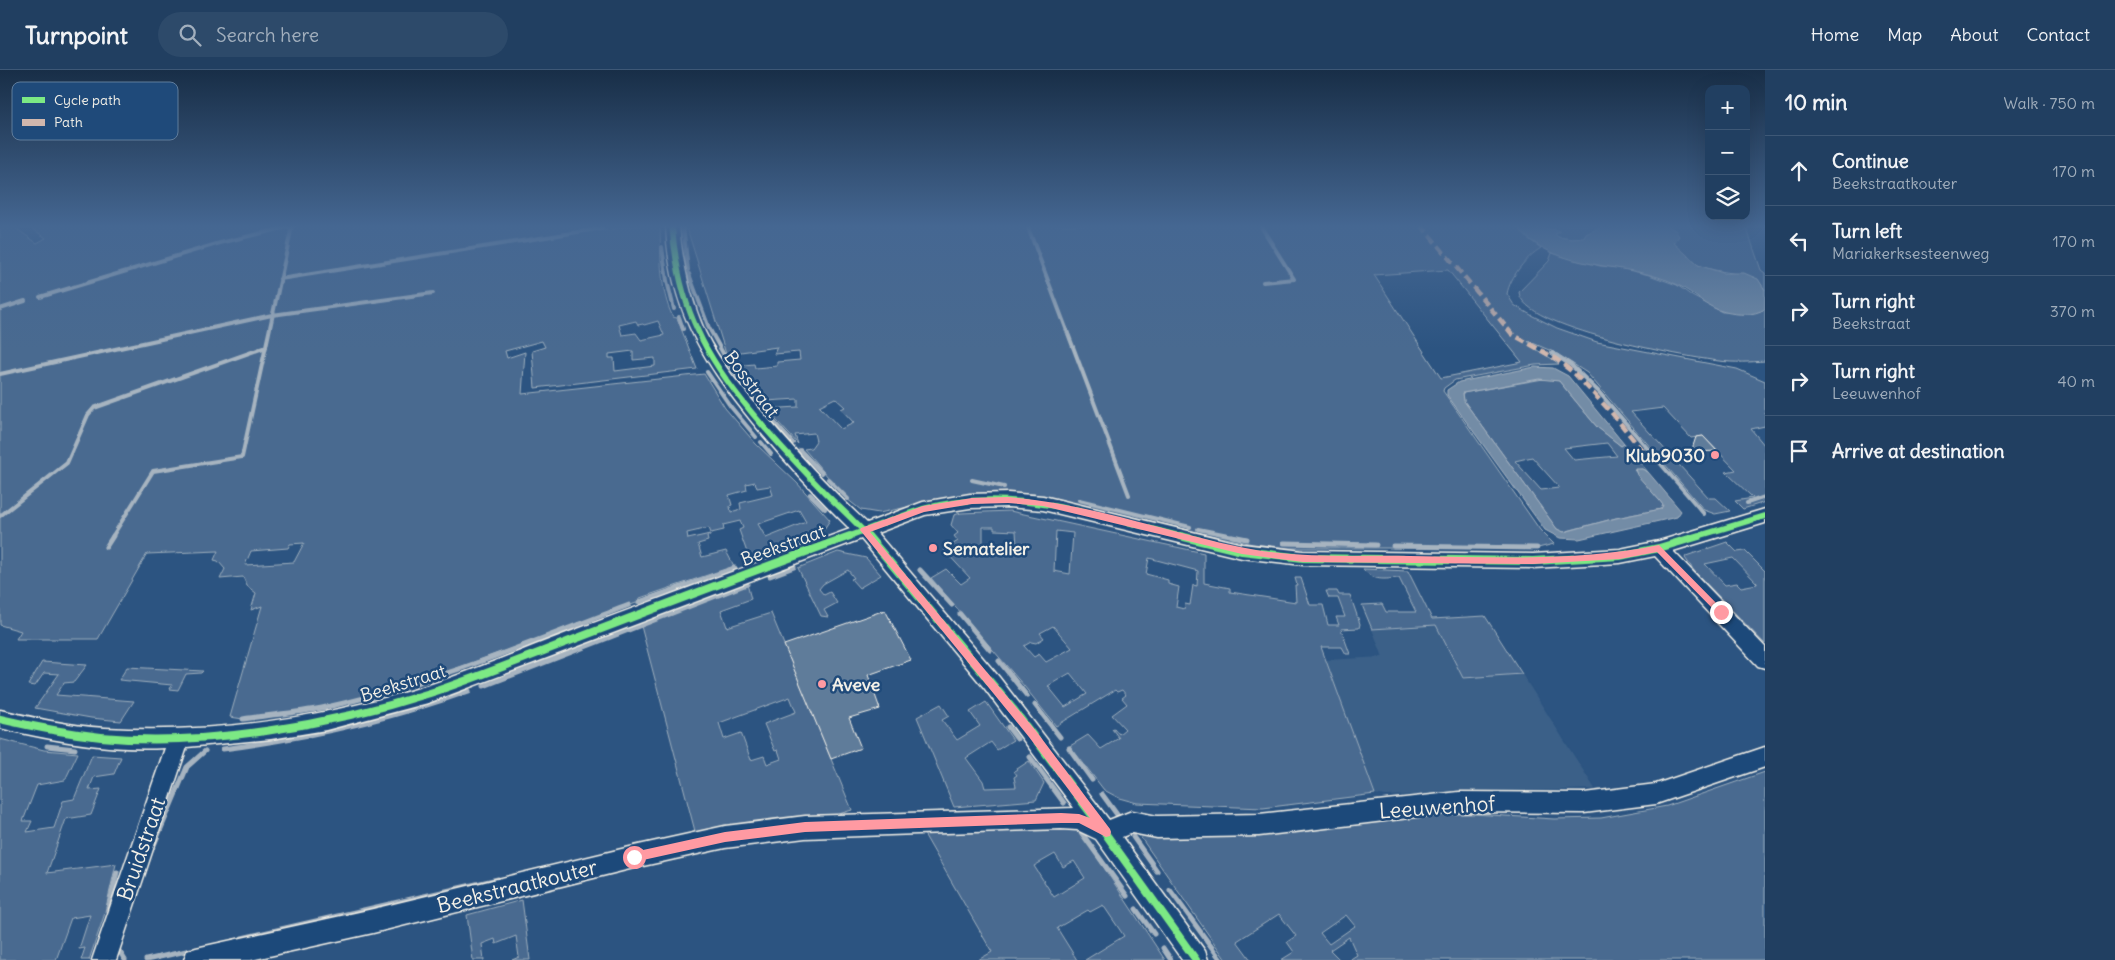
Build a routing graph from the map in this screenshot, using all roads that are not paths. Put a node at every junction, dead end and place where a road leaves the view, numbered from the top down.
1 (677, 267) edge
2 (1765, 516) edge
3 (864, 530) junction
4 (1659, 548) junction
5 (1765, 660) edge
6 (0, 719) edge
7 (179, 739) junction
8 (1765, 757) edge
9 (1106, 832) junction
10 (104, 960) edge
11 (196, 960) edge
12 (1196, 960) edge

1 - 3 street, Bosstraat
2 - 4 street, Beekstraat
3 - 4 street, Beekstraat
3 - 7 street, Beekstraat
3 - 9 street, Bosstraat
4 - 5 street
6 - 7 street, Beekstraat
7 - 10 street, Bruidstraat
8 - 9 street, Leeuwenhof
9 - 11 street, Beekstraatkouter
9 - 12 street, Bosstraat

